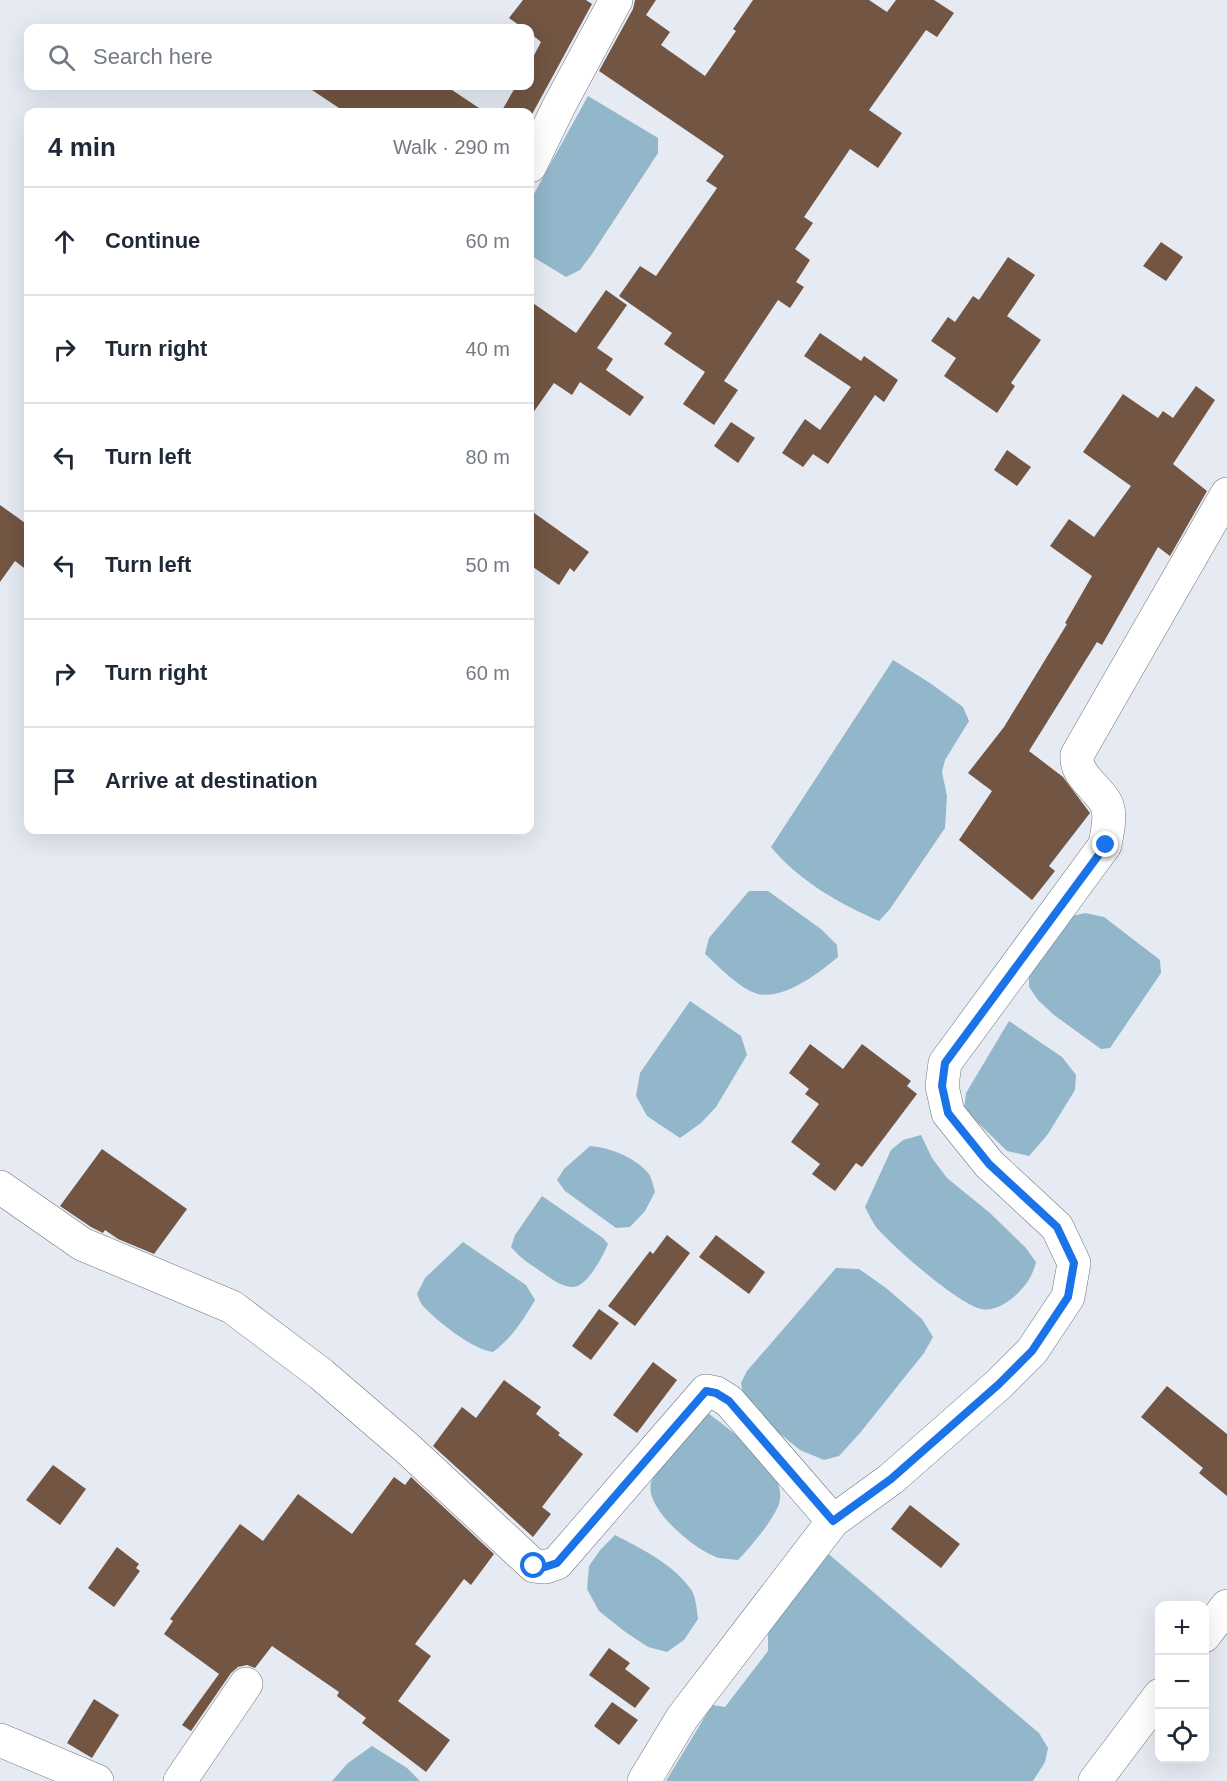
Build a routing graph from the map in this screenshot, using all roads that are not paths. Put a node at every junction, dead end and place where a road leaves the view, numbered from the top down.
1 (615, 0) edge
2 (534, 158) edge
3 (1227, 494) edge
4 (0, 1186) edge
5 (833, 1521) junction
6 (1227, 1606) edge
7 (1209, 1629) edge
8 (246, 1684) dead end
9 (1155, 1702) edge
10 (0, 1740) edge
11 (97, 1781) edge
12 (180, 1781) edge
13 (644, 1781) edge
14 (1095, 1781) edge

1 - 2 street
3 - 5 street
4 - 5 street
5 - 13 street
6 - 7 street
8 - 12 street
9 - 14 street
10 - 11 street

